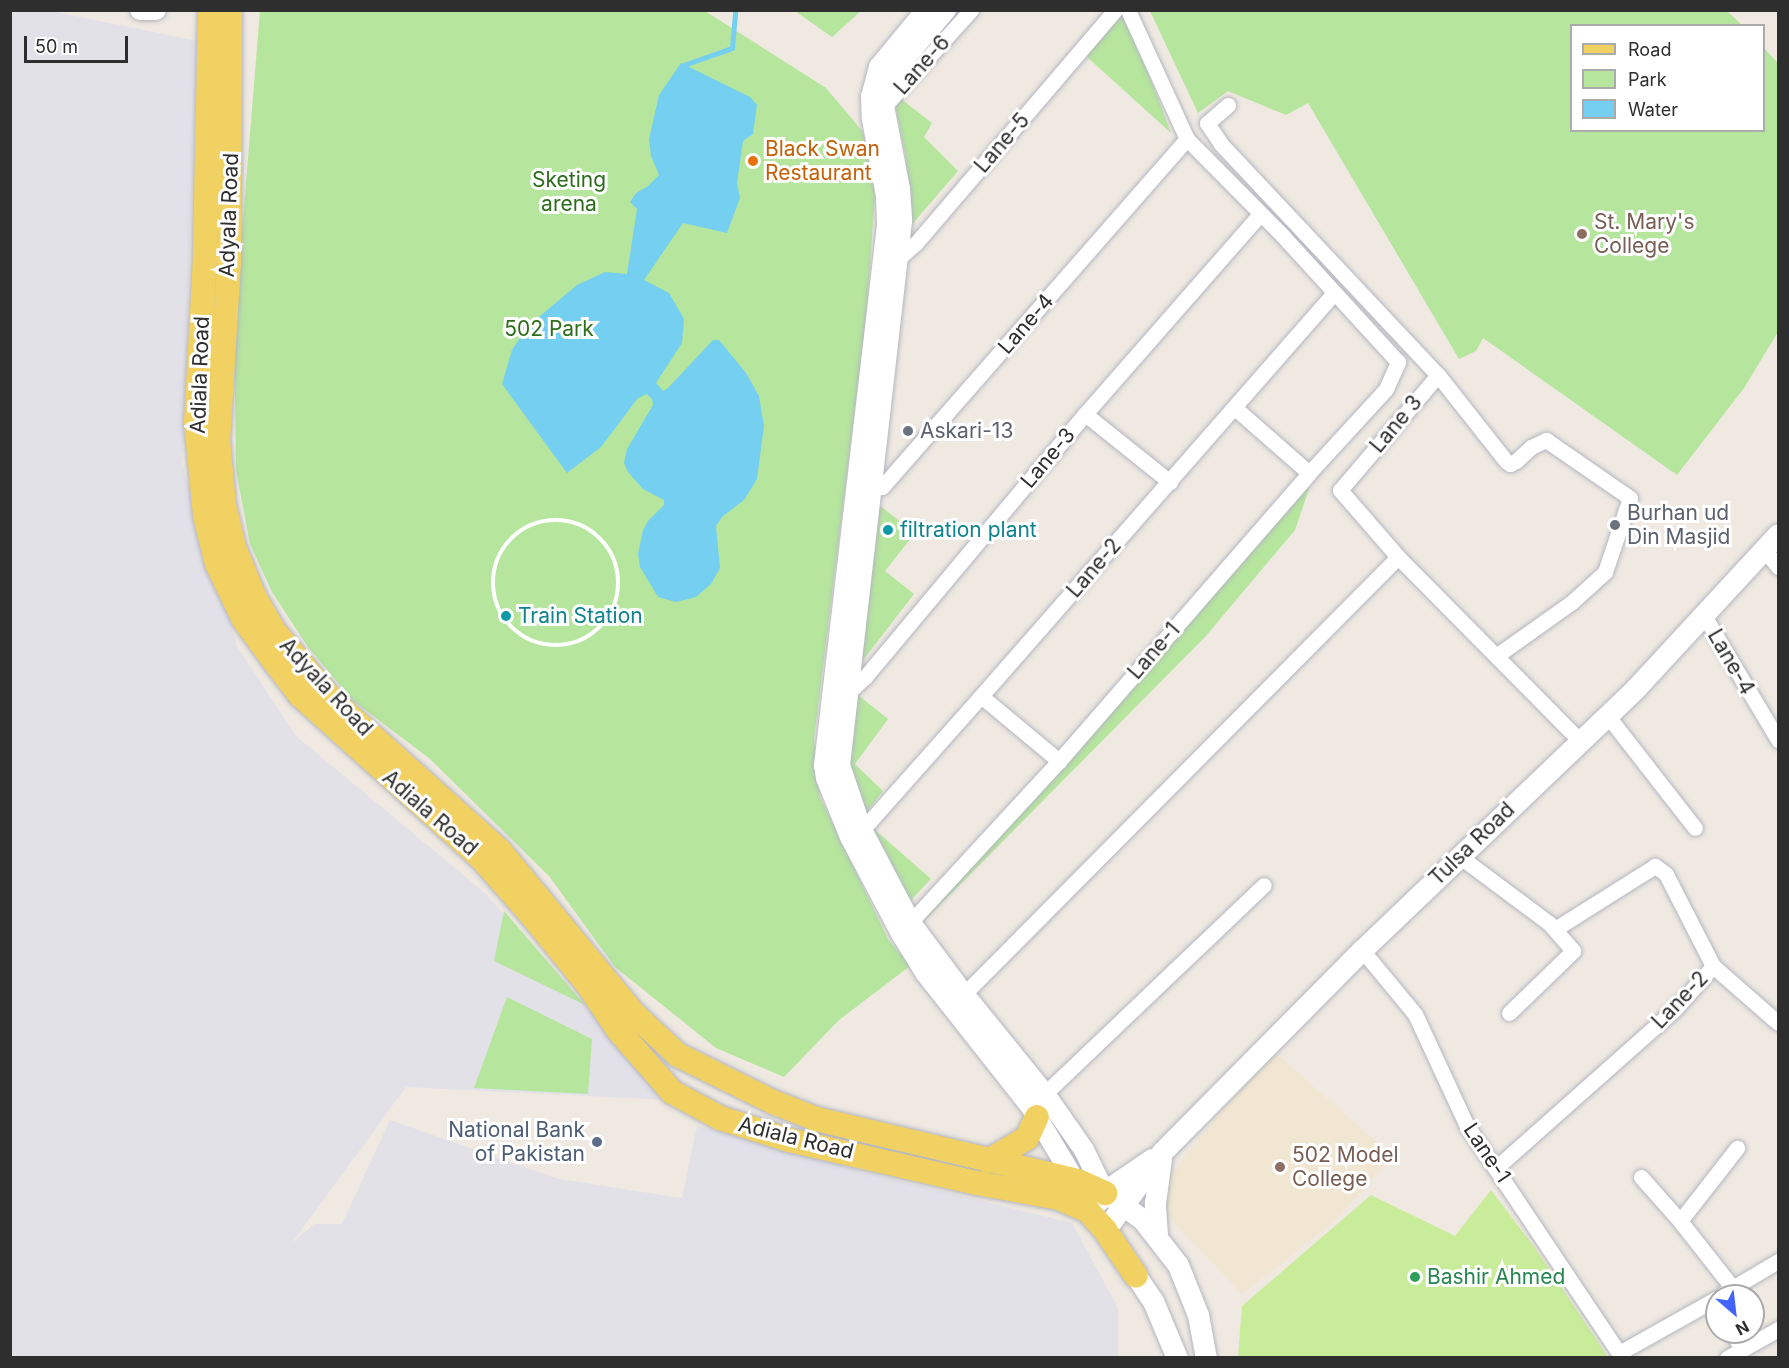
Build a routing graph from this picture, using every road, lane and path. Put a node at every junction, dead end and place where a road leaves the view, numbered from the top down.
1 (140, 10) edge
2 (156, 10) edge
3 (210, 10) edge
4 (230, 10) edge
5 (926, 10) edge
6 (946, 10) edge
7 (971, 10) edge
8 (1116, 10) edge
9 (1128, 10) edge
10 (1228, 105) dead end
11 (878, 113) junction
12 (1187, 140) junction
13 (1260, 214) junction
14 (891, 263) junction
15 (1333, 294) junction
16 (1438, 375) junction
17 (1235, 408) junction
18 (1085, 414) junction
19 (1309, 473) junction
20 (1170, 482) junction
21 (863, 491) junction
22 (1771, 541) edge
23 (1398, 557) junction
24 (1779, 567) edge
25 (1703, 614) junction
26 (1496, 656) junction
27 (839, 691) junction
28 (981, 696) junction
29 (1607, 715) junction
30 (1779, 740) edge
31 (1580, 741) junction
32 (1059, 761) junction
33 (1695, 828) dead end
34 (856, 834) junction
35 (1459, 856) junction
36 (1264, 885) dead end
37 (905, 928) junction
38 (1555, 929) junction
39 (1362, 950) junction
40 (593, 963) joint
41 (1713, 966) junction
42 (958, 1000) junction
43 (1509, 1013) dead end
44 (1779, 1023) edge
45 (1038, 1106) junction
46 (1737, 1148) dead end
47 (1162, 1152) junction
48 (988, 1161) junction
49 (1497, 1167) junction
50 (1641, 1177) dead end
51 (1078, 1181) junction
52 (1115, 1199) junction
53 (1088, 1211) junction
54 (1680, 1221) junction
55 (1106, 1230) junction
56 (1157, 1235) junction
57 (1779, 1261) edge
58 (1136, 1276) joint
59 (1713, 1284) edge
60 (1741, 1284) edge
61 (1705, 1306) edge
62 (1779, 1329) edge
63 (1739, 1344) edge
64 (1742, 1349) junction
65 (1621, 1355) edge
66 (1177, 1358) edge
67 (1206, 1358) edge
68 (1727, 1358) edge

1 - 2 street
3 - 53 main road, Adiala Road
4 - 40 main road, Adyala Road
5 - 11 street
6 - 11 street
7 - 11 street, Lane-6
8 - 14 street, Lane-5
9 - 12 street
10 - 16 street, Lane 3
11 - 14 street
12 - 13 street
12 - 21 street, Lane-4
13 - 15 street
13 - 18 street, Lane-3
14 - 21 street
15 - 17 street, Lane-2
15 - 19 street, Lane-1
16 - 23 street, Lane 3
16 - 26 street
17 - 19 street
17 - 20 street, Lane-2
18 - 20 street
18 - 27 street, Lane-3
19 - 32 street, Lane-1
20 - 28 street, Lane-2
21 - 27 street
22 - 24 street
22 - 25 main road, Tulsa Road
23 - 26 street, Lane 3
23 - 42 street
25 - 29 main road, Tulsa Road
25 - 30 street, Lane-4
26 - 31 street, Lane 3
27 - 34 street
28 - 32 street
28 - 34 street, Lane-2
29 - 31 main road, Tulsa Road
29 - 33 street
31 - 35 main road, Tulsa Road
32 - 37 street, Lane-1
34 - 37 street
35 - 38 street
35 - 39 main road, Tulsa Road
36 - 45 street
37 - 42 street
38 - 41 street, Lane-2
38 - 43 street
39 - 47 main road, Tulsa Road
39 - 49 street, Lane-1
40 - 48 main road, Adiala Road
41 - 44 street
41 - 49 street, Lane-2
42 - 45 street
45 - 48 main road
45 - 51 street
45 - 52 street
46 - 54 street
47 - 52 main road, Tulsa Road
47 - 56 main road
48 - 51 main road, Adiala Road
49 - 65 street, Lane-1
50 - 54 street
51 - 52 main road, Adiala Road
51 - 53 street
52 - 53 main road, Tulsa Road
52 - 55 main road, Tulsa Road
52 - 56 main road
53 - 55 main road, Adiala Road
54 - 59 street
55 - 58 main road, Adiala Road
56 - 67 main road
57 - 60 street
58 - 66 main road
61 - 65 street
62 - 64 street
63 - 64 street
64 - 68 street

